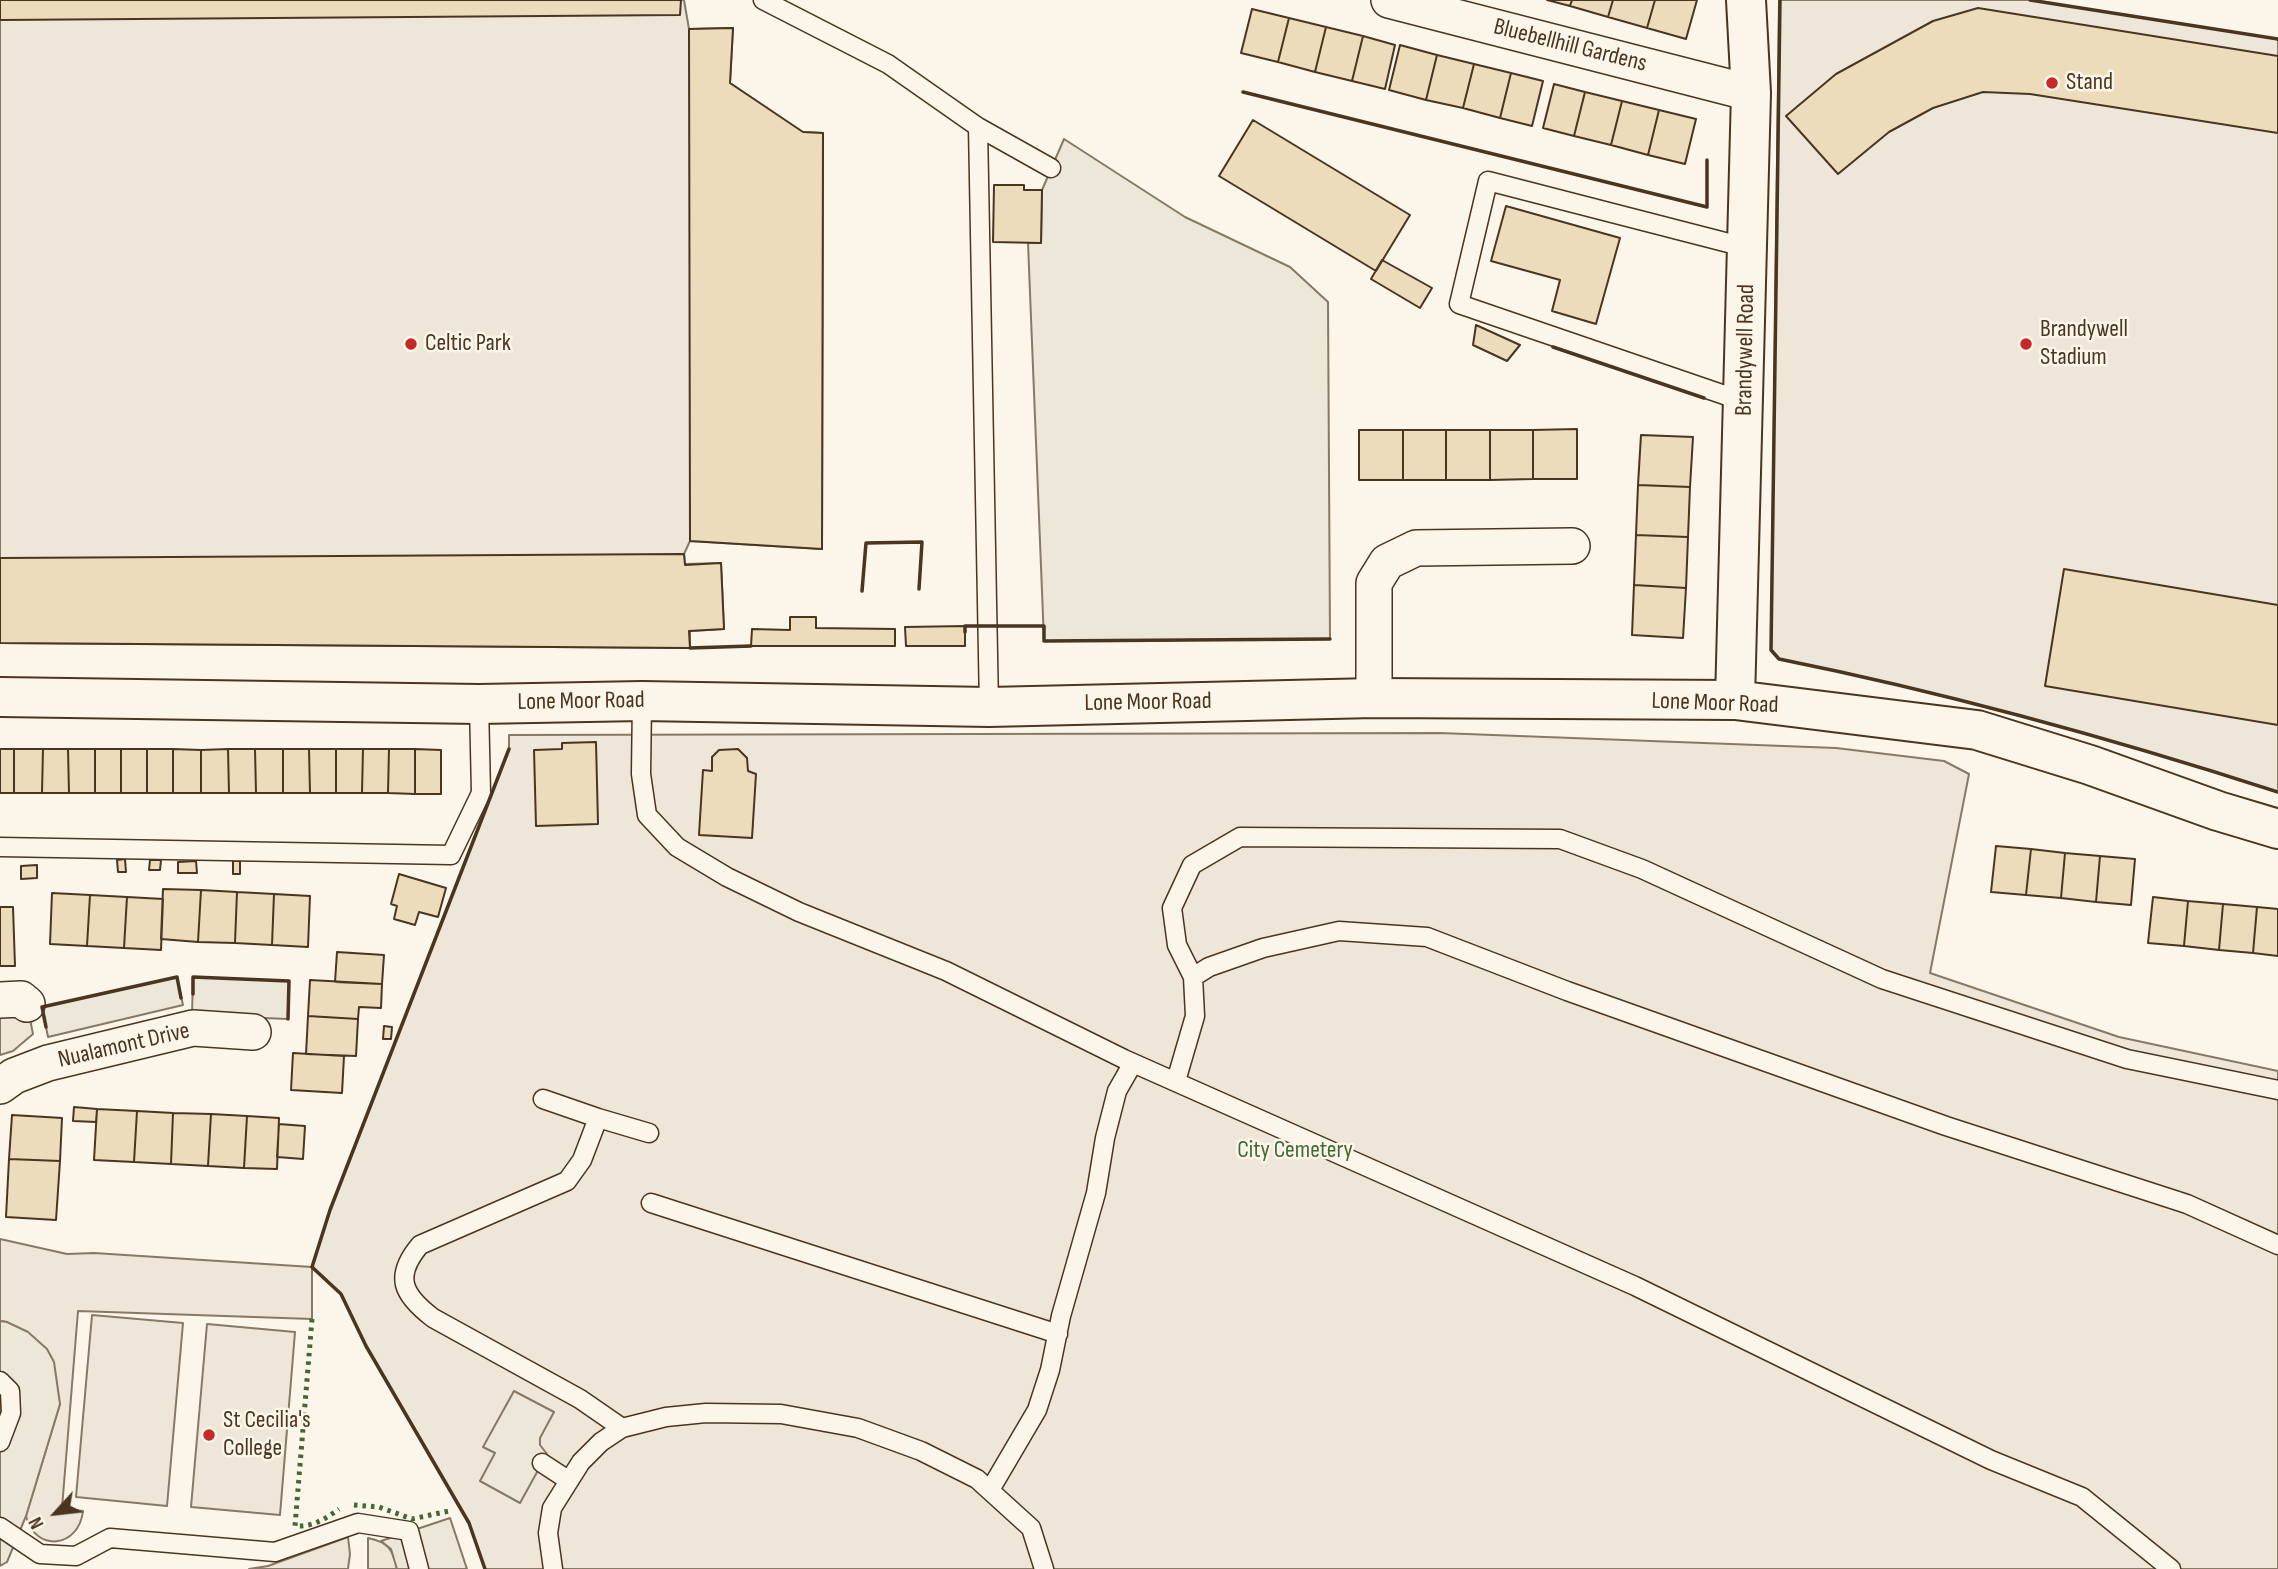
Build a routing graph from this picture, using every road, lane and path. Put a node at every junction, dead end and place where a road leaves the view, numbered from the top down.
1 (763, 0) edge
2 (1389, 0) edge
3 (1746, 0) edge
4 (1751, 93) junction
5 (978, 127) junction
6 (1051, 168) dead end
7 (1748, 248) junction
8 (1745, 401) junction
9 (1572, 546) dead end
10 (0, 697) edge
11 (1374, 698) junction
12 (1735, 700) junction
13 (642, 701) junction
14 (479, 704) junction
15 (989, 707) junction
16 (2278, 829) edge
17 (0, 848) edge
18 (1194, 976) junction
19 (253, 1032) dead end
20 (1133, 1063) junction
21 (1175, 1082) junction
22 (0, 1086) edge
23 (2278, 1090) edge
24 (543, 1099) dead end
25 (598, 1118) junction
26 (649, 1133) dead end
27 (651, 1203) dead end
28 (2278, 1245) edge
29 (1058, 1334) junction
30 (0, 1381) edge
31 (622, 1428) junction
32 (0, 1442) edge
33 (542, 1463) dead end
34 (568, 1480) junction
35 (990, 1490) junction
36 (0, 1527) edge
37 (419, 1569) edge
38 (553, 1569) edge
39 (1044, 1569) edge
40 (2171, 1569) edge

1 - 5 lane
2 - 4 street, Bluebellhill Gardens
3 - 4 main road, Brandywell Road
4 - 7 main road, Brandywell Road
5 - 6 lane
5 - 15 lane
7 - 8 main road, Brandywell Road
7 - 8 lane
8 - 12 main road, Brandywell Road
9 - 11 street
10 - 14 main road, Lone Moor Road
11 - 12 main road, Lone Moor Road
11 - 15 main road, Lone Moor Road
12 - 16 main road, Lone Moor Road
13 - 14 main road, Lone Moor Road
13 - 15 main road, Lone Moor Road
13 - 20 lane
14 - 17 lane
18 - 21 lane
18 - 23 lane
18 - 28 lane
19 - 22 street, Nualamont Drive
20 - 21 lane
20 - 29 lane
21 - 40 lane
24 - 25 lane
25 - 26 lane
25 - 31 lane
27 - 29 lane
29 - 35 lane
30 - 32 lane
31 - 34 lane
31 - 35 lane
33 - 34 lane
34 - 38 lane
35 - 39 lane
36 - 37 lane

